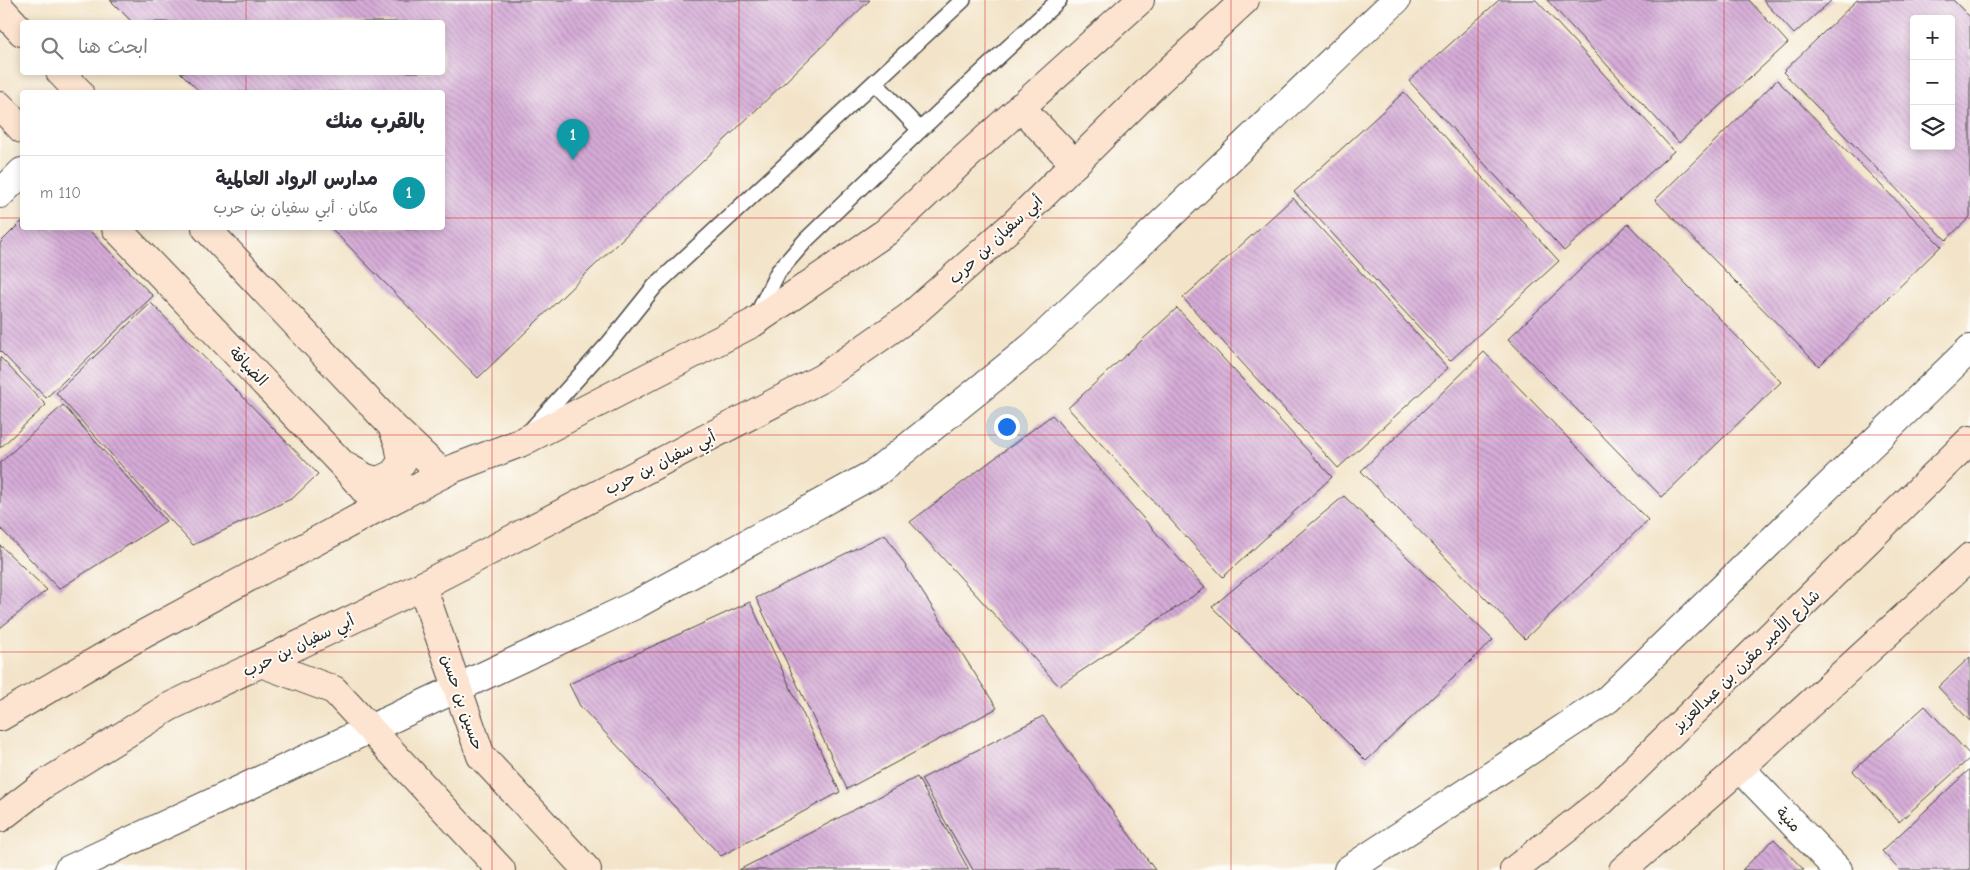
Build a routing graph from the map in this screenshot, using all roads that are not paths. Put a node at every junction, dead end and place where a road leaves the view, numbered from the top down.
1 (963, 0) edge
2 (1059, 0) edge
3 (1140, 0) edge
4 (1245, 0) edge
5 (1396, 0) edge
6 (0, 8) edge
7 (20, 30) edge
8 (63, 75) edge
9 (875, 84) junction
10 (77, 90) edge
11 (0, 106) edge
12 (1020, 107) junction
13 (20, 127) edge
14 (920, 130) junction
15 (1075, 164) junction
16 (20, 174) edge
17 (0, 194) edge
18 (118, 230) edge
19 (208, 230) edge
20 (753, 323) junction
21 (1970, 349) edge
22 (392, 426) junction
23 (1970, 440) edge
24 (520, 443) junction
25 (343, 465) junction
26 (443, 474) junction
27 (379, 507) junction
28 (1970, 557) edge
29 (422, 586) junction
30 (261, 663) junction
31 (457, 688) junction
32 (0, 717) edge
33 (371, 728) junction
34 (1740, 768) junction
35 (0, 818) edge
36 (68, 870) edge
37 (501, 870) edge
38 (588, 870) edge
39 (1348, 870) edge
40 (1514, 870) edge
41 (1623, 870) edge
42 (1838, 870) edge

1 - 9 lane
2 - 14 lane
3 - 12 street
4 - 15 street, أبي سفيان بن حرب
5 - 31 street
6 - 7 street
8 - 10 street
9 - 14 lane
9 - 24 lane
11 - 13 street
12 - 15 street
12 - 20 street
14 - 20 lane
15 - 29 street, أبي سفيان بن حرب
16 - 17 street
18 - 25 street, الضيافة
19 - 22 street
20 - 24 street
21 - 39 street
22 - 25 street
22 - 26 street
23 - 40 street, شارع الأمير مقرن بن عبدالعزيز
24 - 26 street
25 - 27 street, الضيافة
26 - 27 street
27 - 32 street
28 - 34 street
29 - 30 street, أبي سفيان بن حرب
29 - 31 street, حسين بن حسن
30 - 33 street
30 - 35 street, أبي سفيان بن حرب
31 - 33 street
31 - 38 street, حسين بن حسن
33 - 36 street
33 - 37 street
34 - 41 street
34 - 42 street, منية

